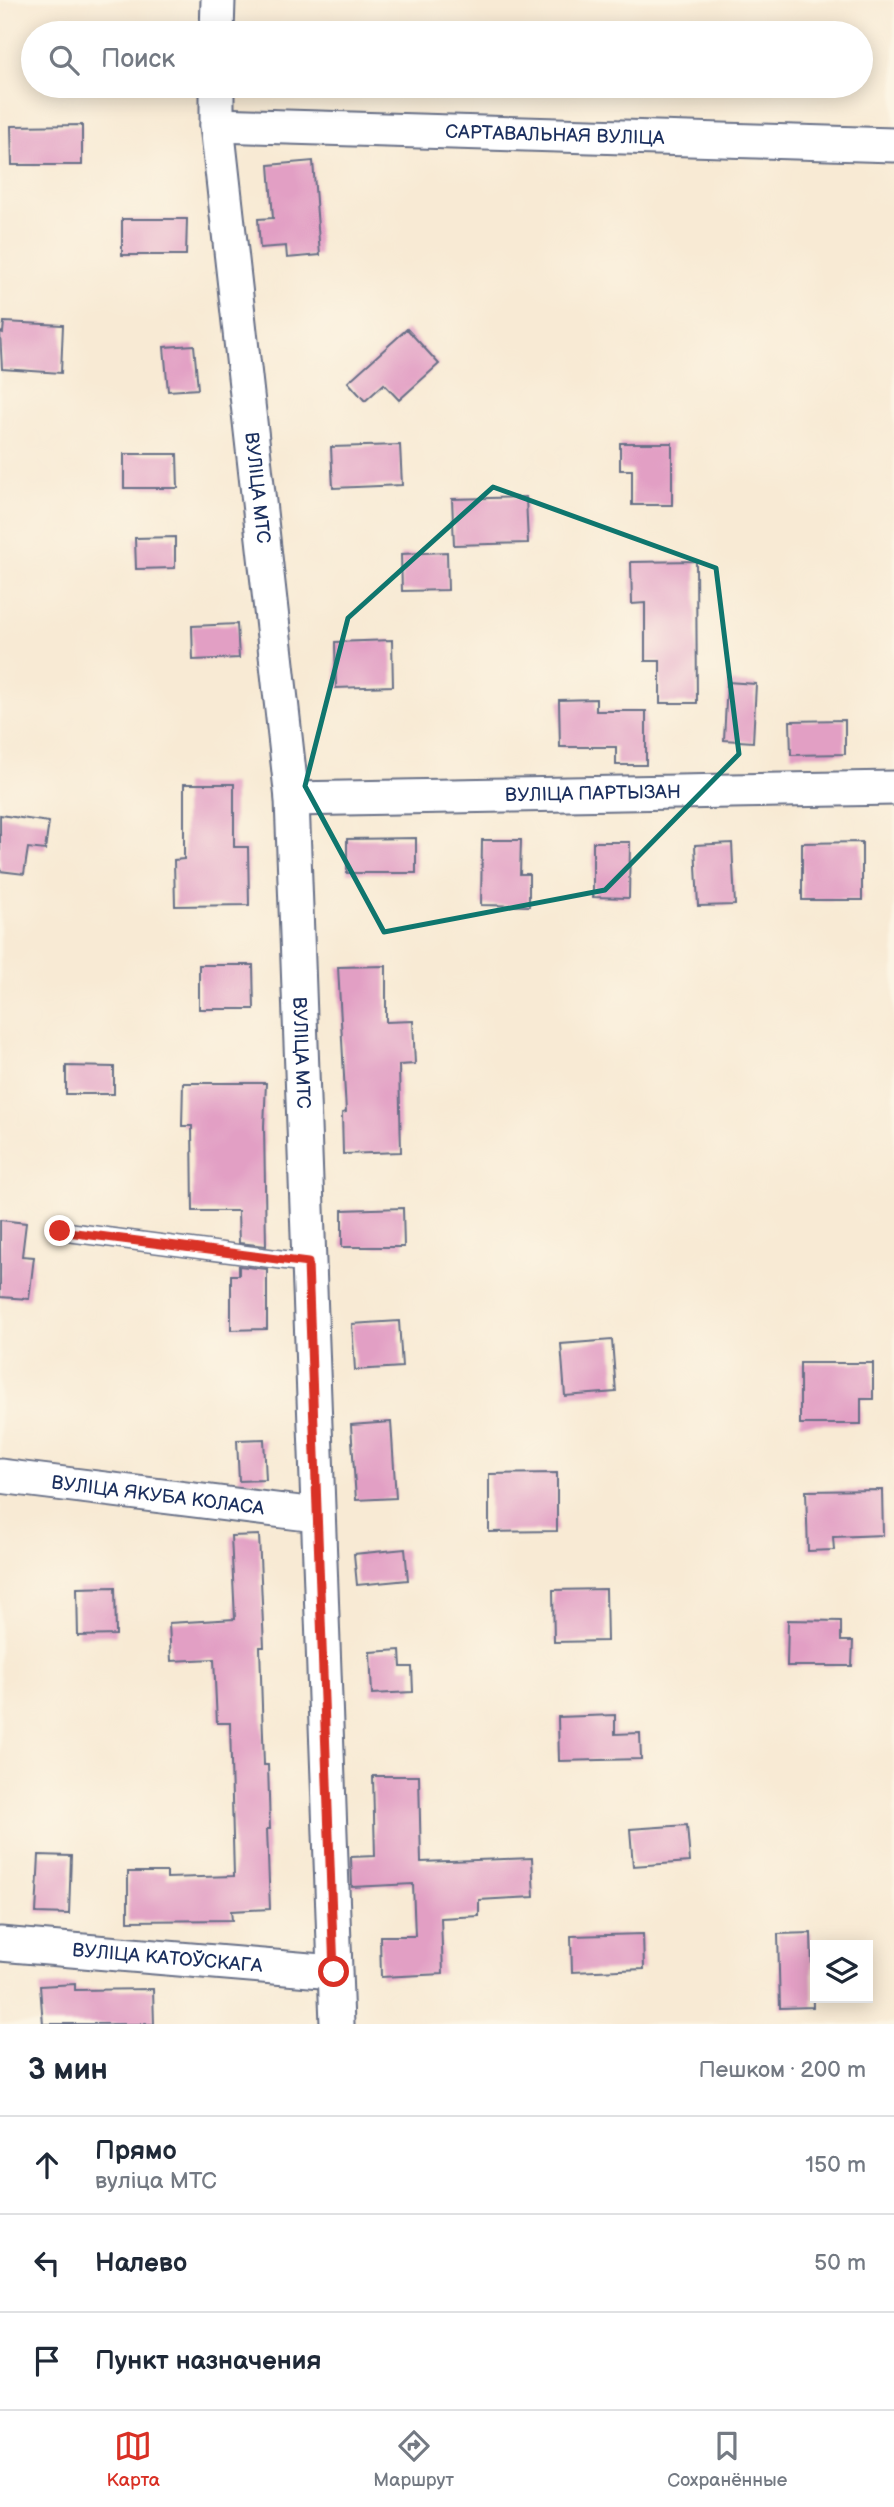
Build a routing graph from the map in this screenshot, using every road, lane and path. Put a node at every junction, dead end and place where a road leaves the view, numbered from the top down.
1 (218, 0) edge
2 (217, 21) edge
3 (217, 98) edge
4 (216, 125) junction
5 (894, 145) edge
6 (894, 788) edge
7 (292, 799) junction
8 (60, 1231) dead end
9 (308, 1263) junction
10 (0, 1476) edge
11 (317, 1514) junction
12 (0, 1944) edge
13 (334, 1972) junction
14 (337, 2024) edge

1 - 2 street
3 - 4 street, ВУЛІЦА МТС
4 - 5 street, САРТАВАЛЬНАЯ ВУЛІЦА
4 - 7 street, ВУЛІЦА МТС
6 - 7 street, ВУЛІЦА ПАРТЫЗАН
7 - 9 street, ВУЛІЦА МТС
8 - 9 lane
9 - 11 street, ВУЛІЦА МТС
10 - 11 street, ВУЛІЦА ЯКУБА КОЛАСА
11 - 13 street, ВУЛІЦА МТС
12 - 13 street, ВУЛІЦА КАТОЎСКАГА
13 - 14 street, ВУЛІЦА МТС

